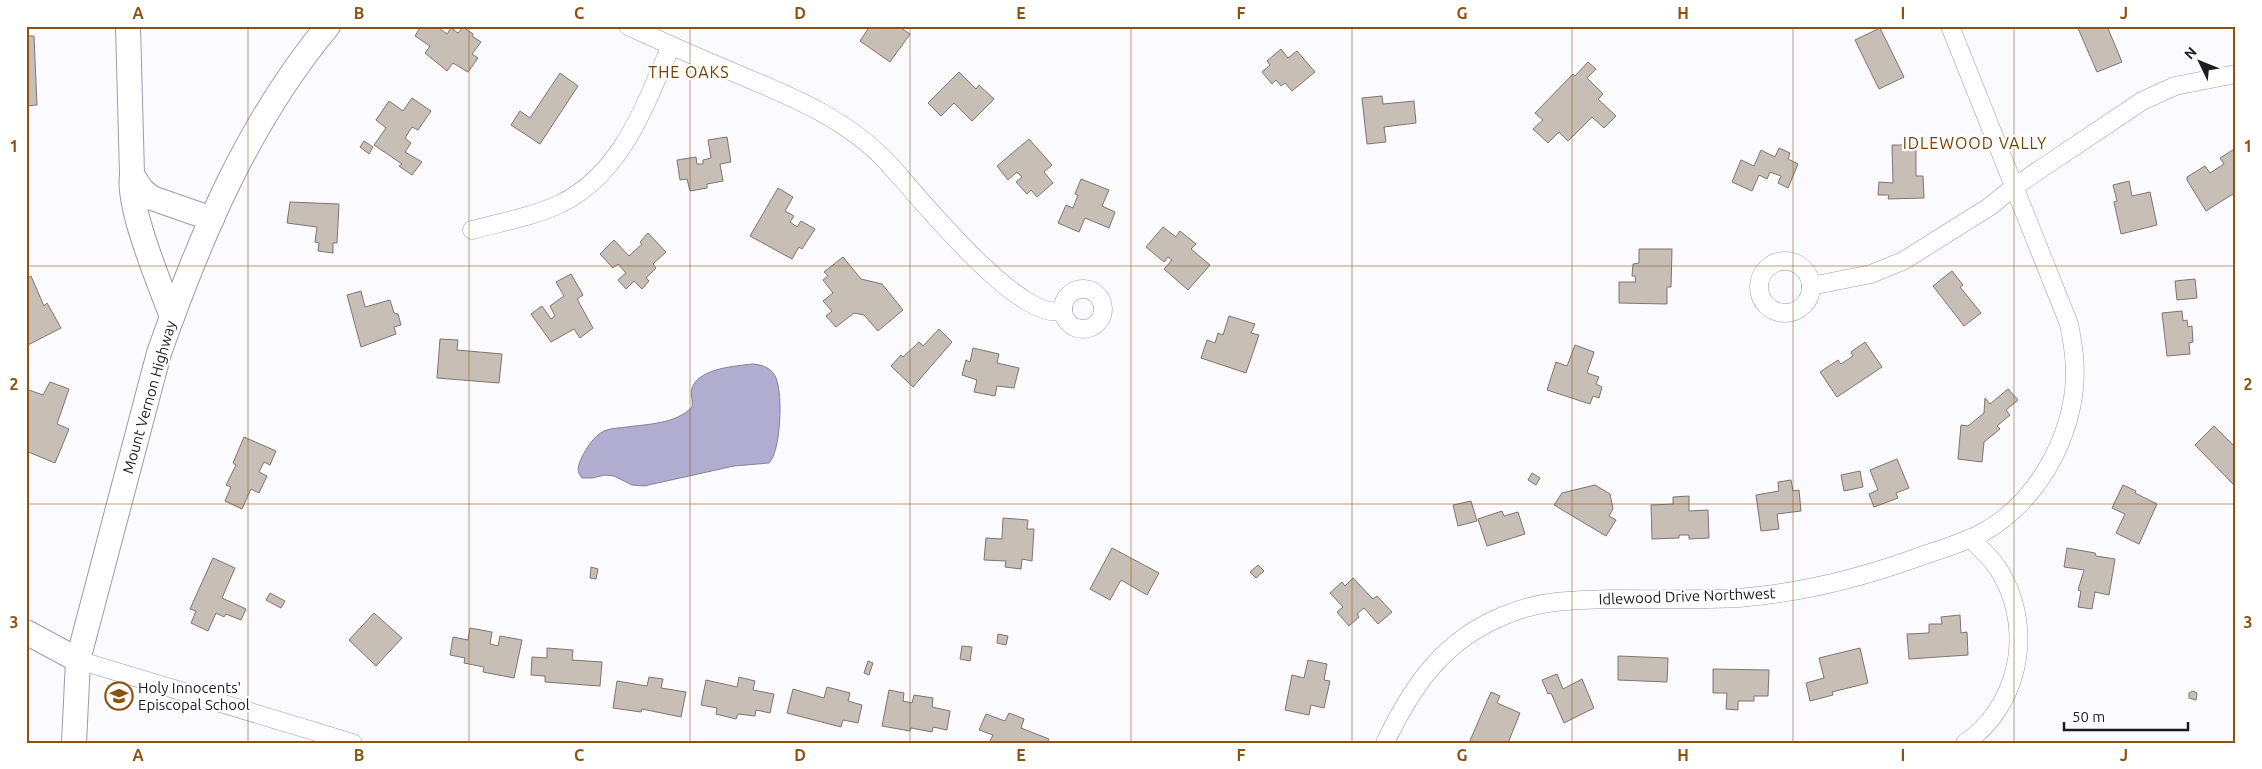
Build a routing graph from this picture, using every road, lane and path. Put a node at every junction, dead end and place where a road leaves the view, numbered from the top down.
1 (128, 26) edge
2 (328, 26) edge
3 (628, 26) edge
4 (1950, 26) edge
5 (671, 46) junction
6 (2236, 74) edge
7 (132, 175) junction
8 (2014, 187) junction
9 (212, 219) junction
10 (472, 230) dead end
11 (1811, 286) dead end
12 (1063, 310) dead end
13 (172, 318) junction
14 (1970, 538) junction
15 (26, 632) edge
16 (78, 660) junction
17 (74, 743) edge
18 (354, 743) edge
19 (1385, 743) edge
20 (1965, 743) edge

1 - 7 street
2 - 9 street, Mount Vernon Highway
3 - 5 street
4 - 8 street, Idlewood Drive Northwest
5 - 10 street
5 - 12 street
6 - 8 street
7 - 9 street
7 - 13 street
8 - 11 street
8 - 14 street, Idlewood Drive Northwest
9 - 13 street, Mount Vernon Highway
13 - 16 street, Mount Vernon Highway
14 - 19 street, Idlewood Drive Northwest
14 - 20 street
15 - 16 street
16 - 17 street, Mount Vernon Highway
16 - 18 street

